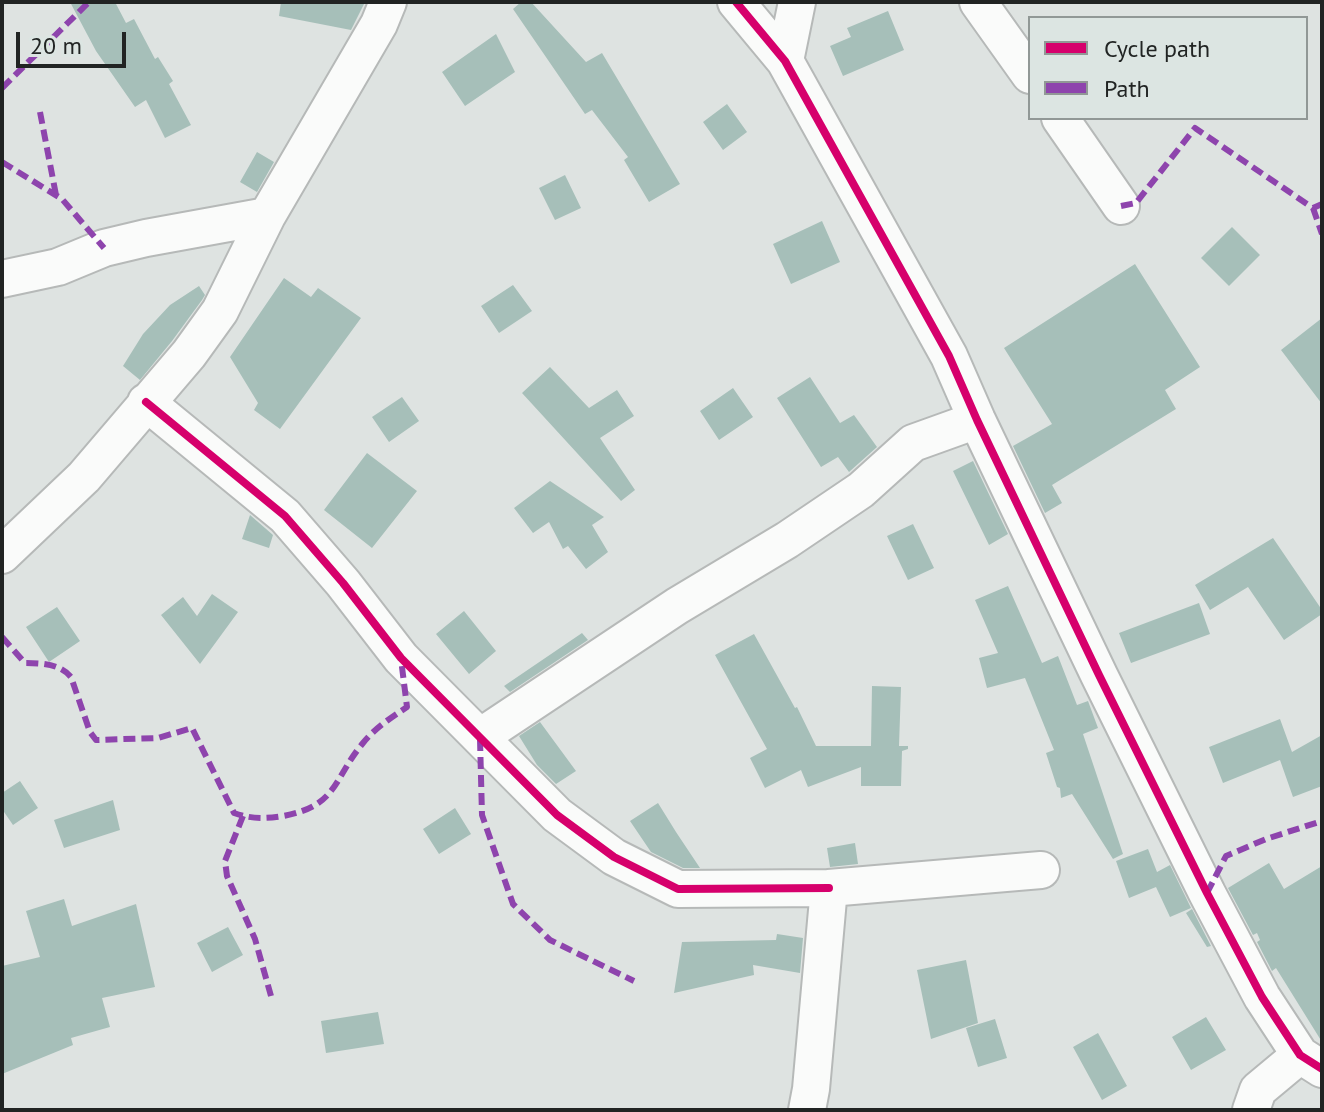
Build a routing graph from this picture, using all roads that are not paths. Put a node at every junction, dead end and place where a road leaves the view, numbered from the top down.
1 (388, 2) edge
2 (736, 2) edge
3 (797, 2) edge
4 (978, 2) edge
5 (785, 61) junction
6 (1028, 72) edge
7 (1061, 120) edge
8 (1121, 206) dead end
9 (267, 216) junction
10 (2, 279) edge
11 (146, 402) junction
12 (977, 420) junction
13 (2, 555) edge
14 (480, 737) junction
15 (1041, 870) dead end
16 (829, 888) junction
17 (1311, 1062) edge
18 (807, 1110) edge
19 (1251, 1110) edge

1 - 9 street
2 - 5 street
3 - 5 street
4 - 6 street
5 - 12 street
7 - 8 street
9 - 10 street
9 - 11 street
11 - 13 street
11 - 14 street
12 - 14 street
12 - 17 street
14 - 16 street
15 - 16 street
16 - 18 street
17 - 19 street

